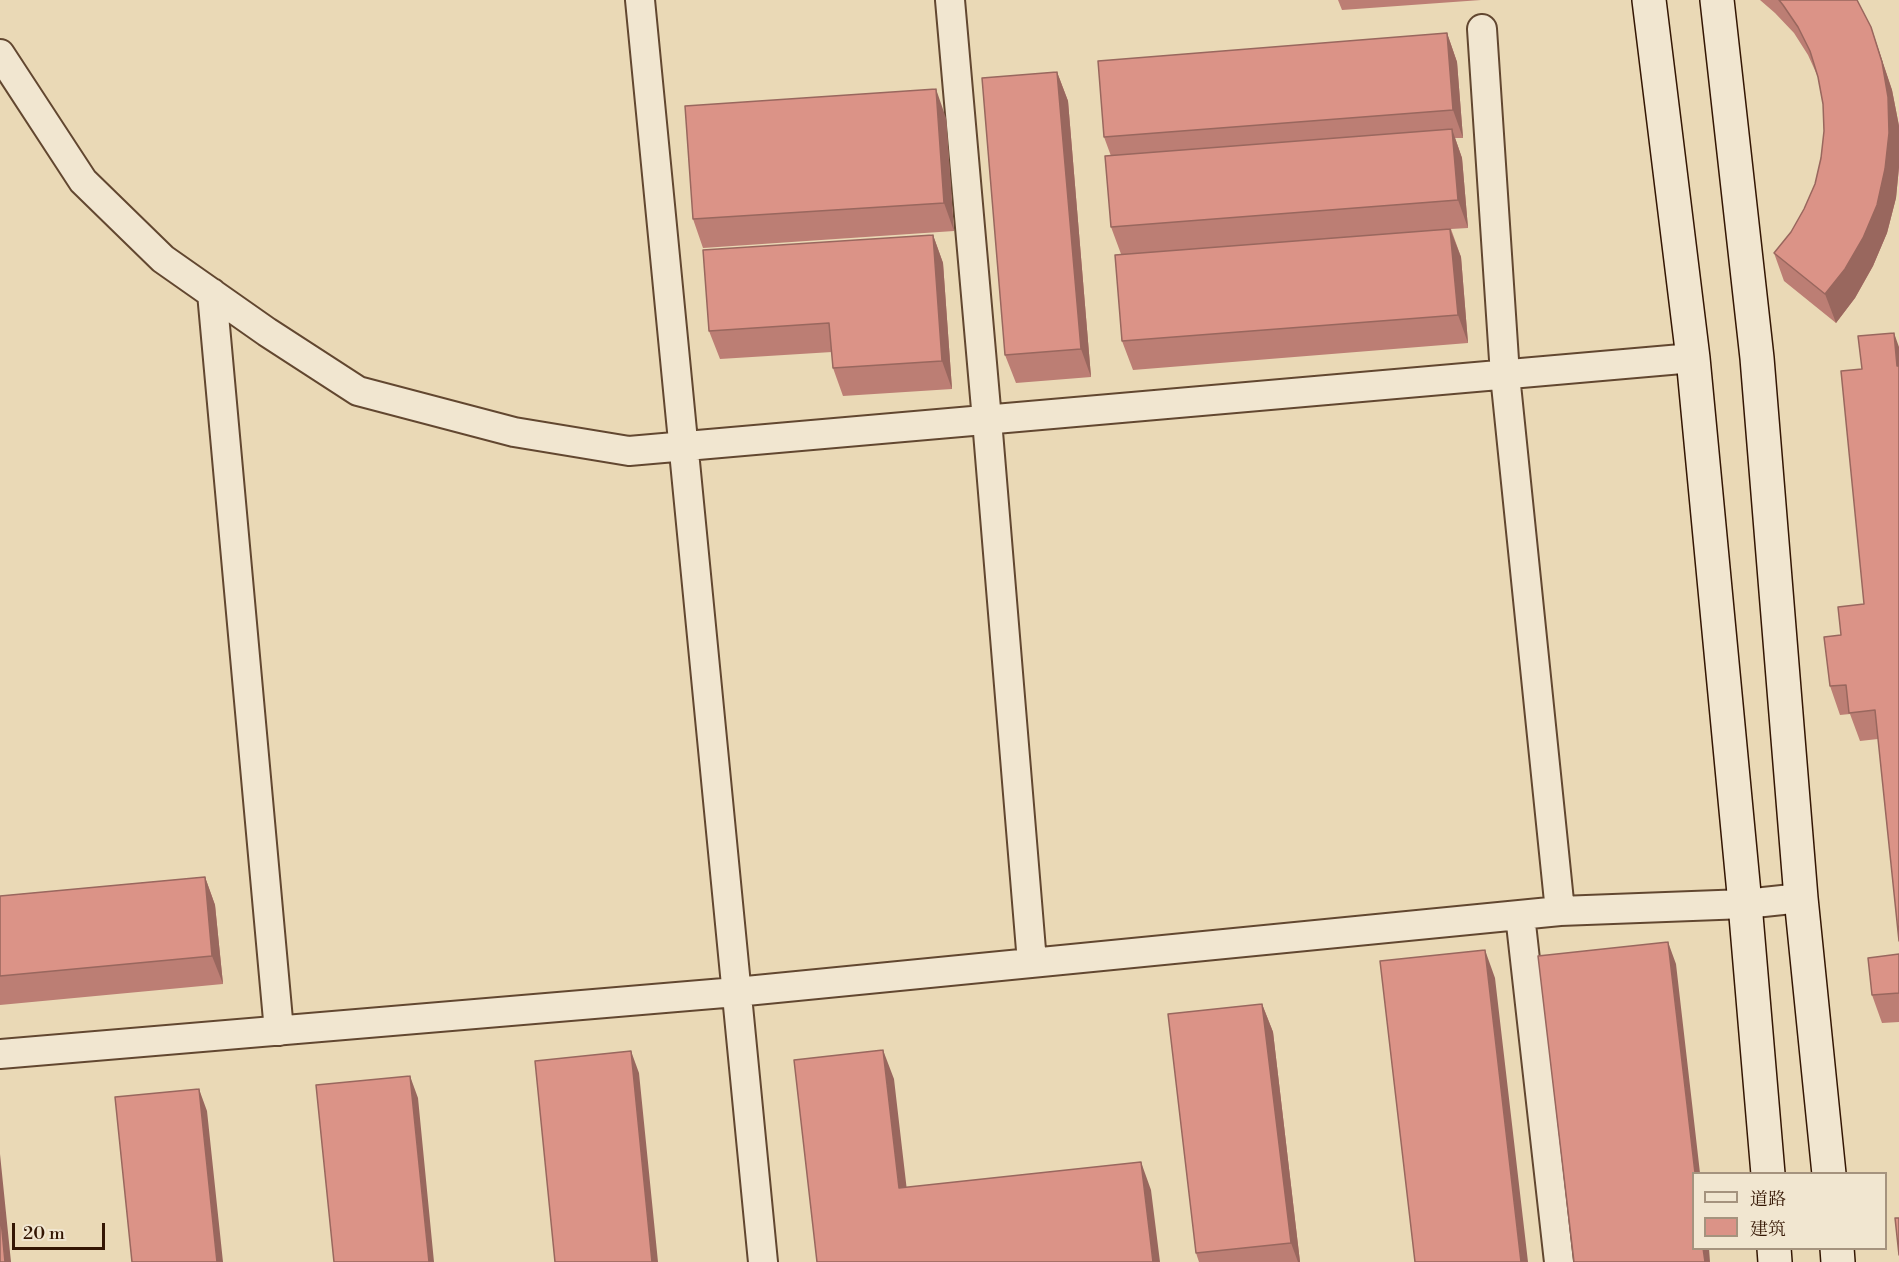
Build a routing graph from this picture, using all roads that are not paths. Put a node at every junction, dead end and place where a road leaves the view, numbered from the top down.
1 (640, 0) edge
2 (950, 0) edge
3 (1649, 0) edge
4 (1717, 0) edge
5 (1482, 29) dead end
6 (0, 54) edge
7 (212, 293) junction
8 (1693, 358) junction
9 (1505, 375) junction
10 (987, 420) junction
11 (683, 447) junction
12 (1801, 898) junction
13 (1745, 904) junction
14 (1560, 911) junction
15 (1520, 915) junction
16 (1032, 962) junction
17 (736, 992) junction
18 (279, 1031) junction
19 (0, 1054) edge
20 (1768, 1172) edge
21 (1829, 1172) edge
22 (763, 1262) edge
23 (1559, 1262) edge

1 - 11 street
2 - 10 street
3 - 8 main road
4 - 12 main road
5 - 9 street
6 - 7 street
7 - 11 street
7 - 18 street
8 - 9 street
8 - 13 main road
9 - 10 street
9 - 14 street
10 - 11 street
10 - 16 street
11 - 17 street
12 - 13 street
12 - 21 main road
13 - 14 street
13 - 20 main road
14 - 15 street
15 - 16 street
15 - 23 street
16 - 17 street
17 - 18 street
17 - 22 street
18 - 19 street

